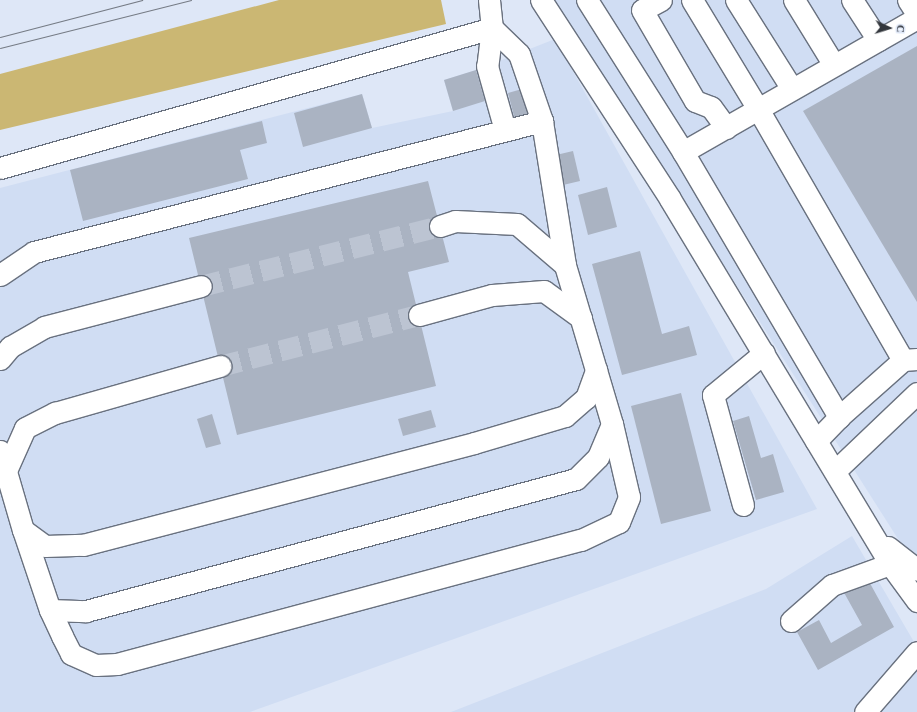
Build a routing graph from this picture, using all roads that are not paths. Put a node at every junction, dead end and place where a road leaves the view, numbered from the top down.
1 (489, 0) edge
2 (540, 0) edge
3 (587, 0) edge
4 (661, 0) edge
5 (692, 0) edge
6 (736, 0) edge
7 (794, 0) edge
8 (852, 0) edge
9 (908, 0) edge
10 (917, 14) edge
11 (917, 18) edge
12 (492, 28) junction
13 (878, 40) junction
14 (834, 65) junction
15 (792, 89) junction
16 (758, 109) junction
17 (542, 121) junction
18 (726, 128) junction
19 (505, 130) junction
20 (683, 152) junction
21 (0, 168) edge
22 (440, 226) tunnel mouth
23 (565, 264) junction
24 (0, 275) edge
25 (201, 286) tunnel mouth
26 (419, 315) tunnel mouth
27 (581, 318) junction
28 (764, 353) junction
29 (0, 359) edge
30 (910, 360) edge
31 (220, 366) tunnel mouth
32 (596, 370) junction
33 (917, 393) edge
34 (839, 417) junction
35 (612, 424) junction
36 (816, 441) junction
37 (0, 451) edge
38 (835, 471) junction
39 (5, 473) junction
40 (743, 505) dead end
41 (23, 530) junction
42 (873, 534) junction
43 (890, 564) junction
44 (917, 570) edge
45 (917, 601) edge
46 (50, 610) junction
47 (791, 621) dead end
48 (917, 652) edge
49 (865, 712) edge

1 - 12 street
2 - 28 street
3 - 20 street
4 - 18 street
5 - 16 street
6 - 15 street
7 - 14 street
8 - 13 street
9 - 10 street
11 - 13 street
12 - 17 street
12 - 19 street
12 - 21 street
13 - 14 street
14 - 15 street
15 - 16 street
16 - 18 street
16 - 30 street
17 - 19 street
17 - 23 street
18 - 20 street
19 - 24 street
20 - 34 street
22 - 23 street
23 - 27 street
25 - 29 street
26 - 27 street
27 - 32 street
28 - 36 street
28 - 40 street
30 - 34 street
31 - 39 street
32 - 35 street
32 - 41 street
33 - 38 street
34 - 36 street
35 - 46 street
35 - 46 street
36 - 38 street
37 - 39 street
38 - 42 street
39 - 41 street
41 - 46 street
42 - 43 street
42 - 44 street
43 - 45 street
43 - 47 street
48 - 49 street

